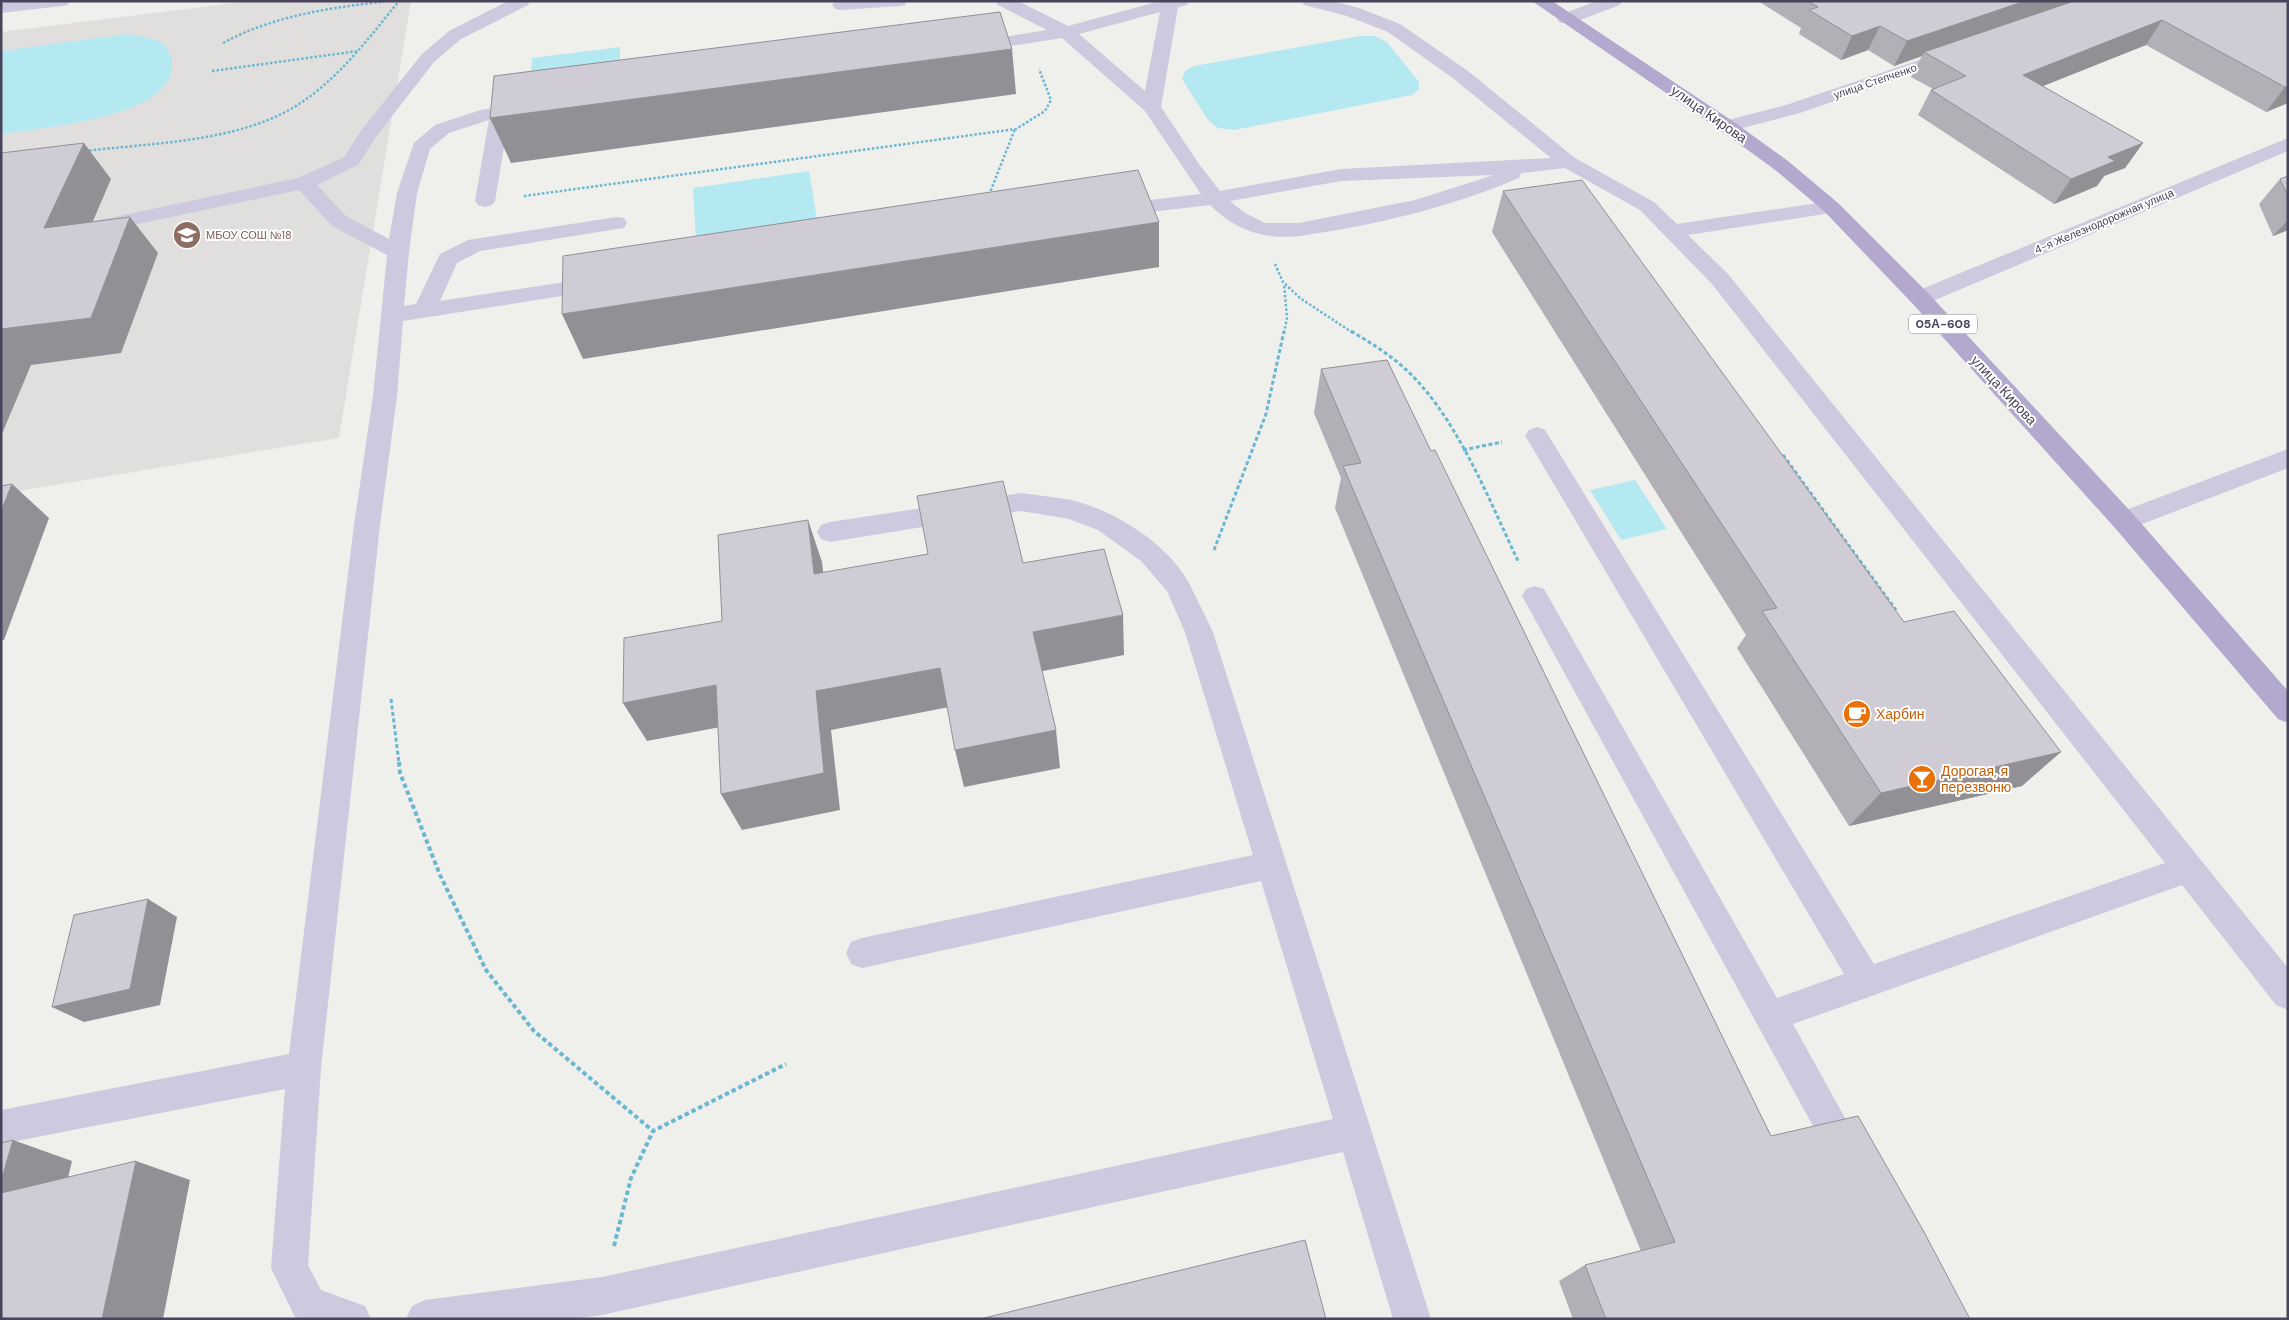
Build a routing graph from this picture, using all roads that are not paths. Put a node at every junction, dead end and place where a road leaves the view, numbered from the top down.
1 (62, 1) edge
2 (522, 1) edge
3 (899, 1) edge
4 (1004, 1) edge
5 (1310, 1) edge
6 (1540, 1) edge
7 (1614, 1) edge
8 (1175, 3) edge
9 (841, 5) dead end
10 (1, 8) edge
11 (1566, 19) junction
12 (1066, 32) junction
13 (1973, 47) edge
14 (950, 50) edge
15 (539, 107) edge
16 (1152, 108) junction
17 (500, 112) junction
18 (1727, 126) junction
19 (2288, 144) edge
20 (1568, 162) junction
21 (1525, 168) junction
22 (304, 183) junction
23 (1214, 198) junction
24 (485, 201) road end
25 (1831, 207) junction
26 (1099, 212) edge
27 (617, 223) dead end
28 (105, 225) edge
29 (1672, 231) junction
30 (398, 252) junction
31 (620, 281) edge
32 (1920, 298) junction
33 (425, 309) junction
34 (393, 315) junction
35 (1537, 436) dead end
36 (2288, 458) edge
37 (2124, 521) junction
38 (830, 532) dead end
39 (1535, 596) road end
40 (2288, 711) edge
41 (1270, 865) junction
42 (2188, 869) junction
43 (862, 953) dead end
44 (1867, 984) junction
45 (2288, 994) edge
46 (1771, 1016) junction
47 (304, 1068) junction
48 (1, 1127) edge
49 (1353, 1132) junction
50 (1864, 1184) edge
51 (352, 1319) edge
52 (425, 1319) edge
53 (1412, 1319) edge

1 - 10 street
2 - 22 street
3 - 9 street
4 - 12 street
5 - 20 street
6 - 11 main road, улица Кирова / 05А-608
7 - 11 street
8 - 12 street
8 - 16 street
11 - 18 main road, улица Кирова / 05А-608
12 - 14 street
12 - 16 street
13 - 18 street, улица Степченко
15 - 17 street
16 - 23 street
17 - 24 street
17 - 30 street
18 - 25 main road, улица Кирова / 05А-608
19 - 32 street, 4-я Железнодорожная улица
20 - 21 street
20 - 29 street
21 - 23 street
21 - 23 street
22 - 28 street
22 - 30 street
23 - 26 street
25 - 29 street
25 - 32 main road, улица Кирова / 05А-608
27 - 33 street
29 - 42 street
30 - 34 street
31 - 33 street
32 - 37 main road, улица Кирова / 05А-608
33 - 34 street
34 - 47 street
35 - 44 street
36 - 37 street
37 - 40 main road, улица Кирова / 05А-608
38 - 41 street
39 - 46 street
41 - 43 street
41 - 49 street
42 - 44 street
42 - 45 street
44 - 46 street
46 - 50 street
47 - 48 street
47 - 51 street
49 - 52 street
49 - 53 street

